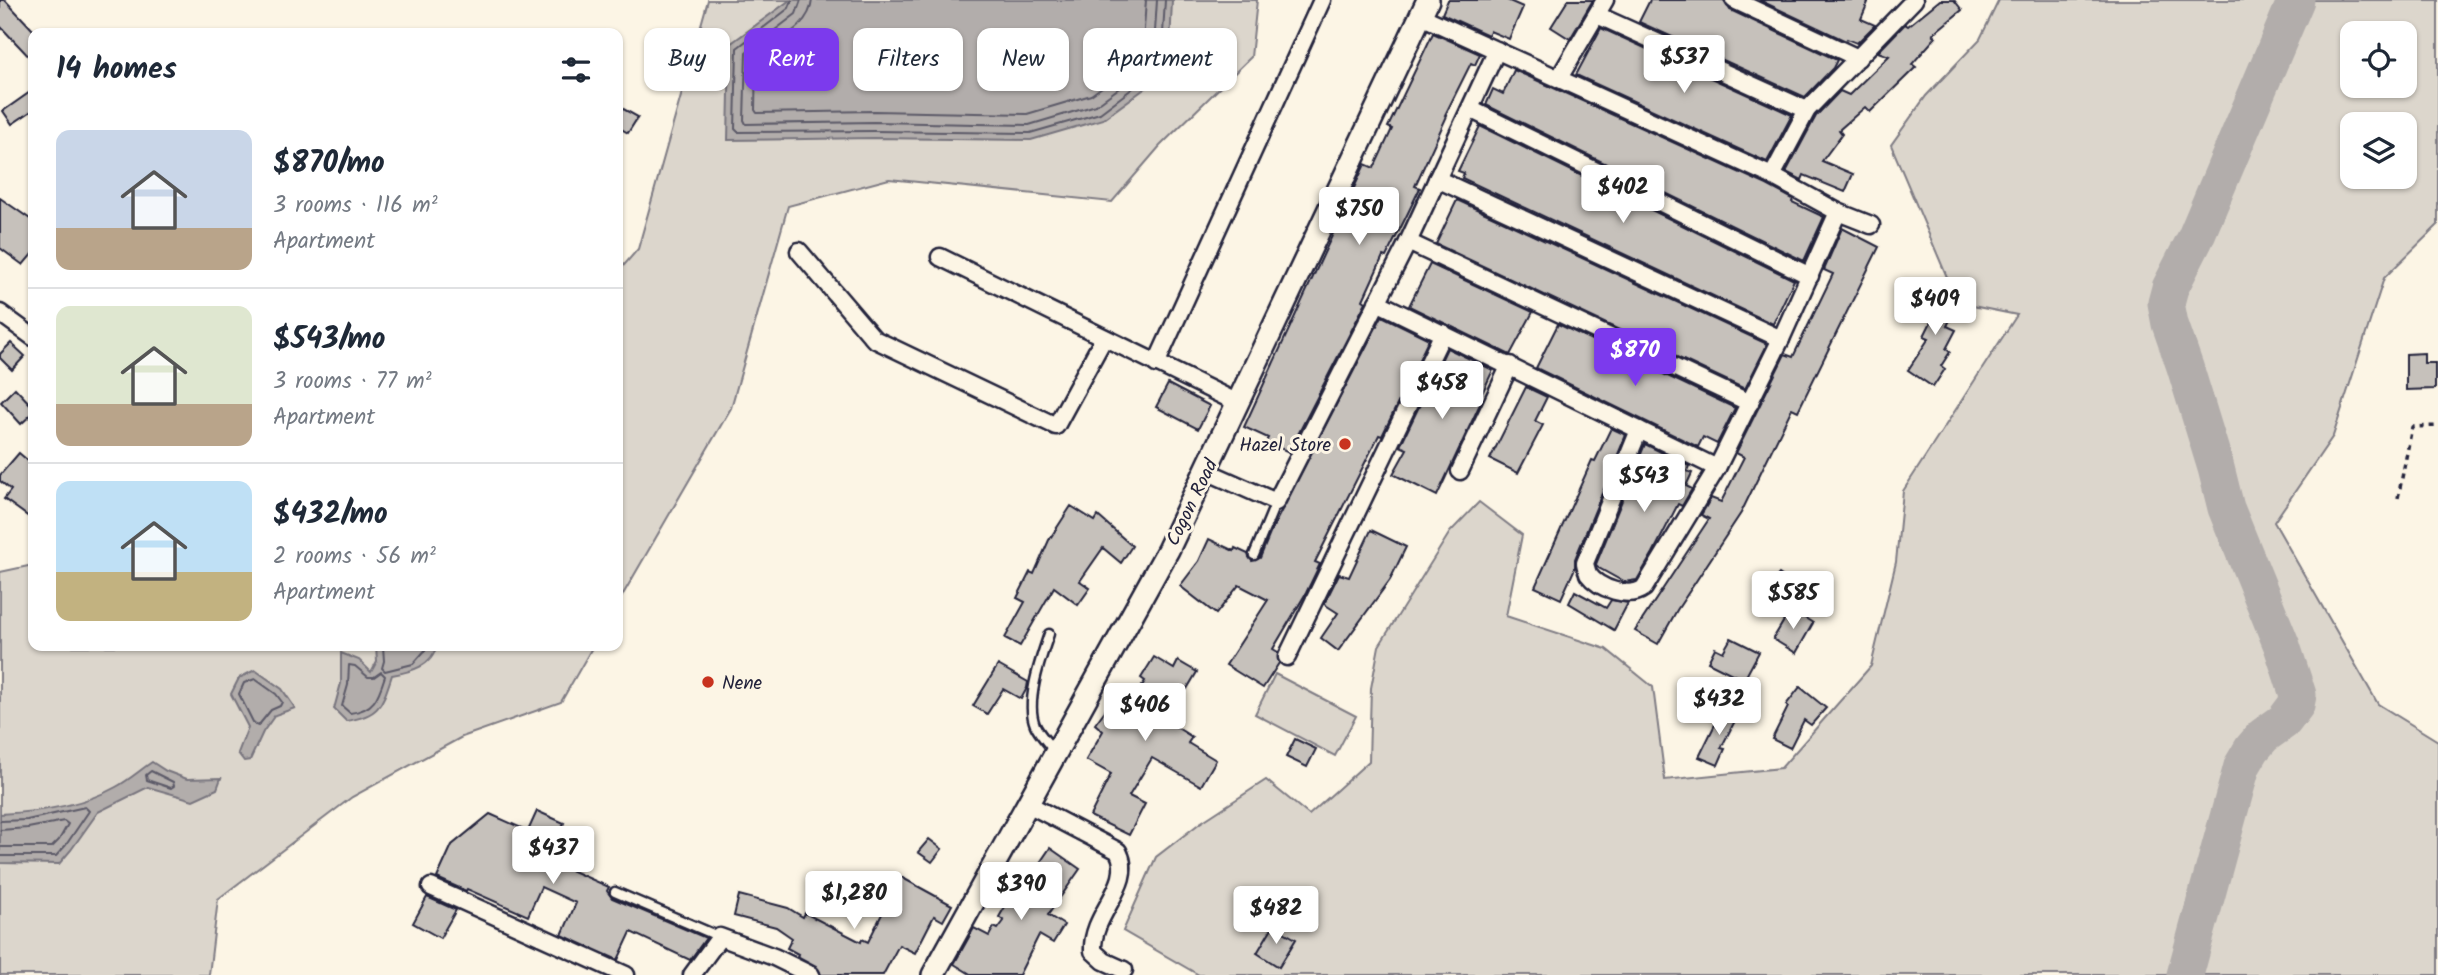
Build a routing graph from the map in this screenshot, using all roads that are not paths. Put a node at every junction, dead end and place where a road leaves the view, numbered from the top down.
1 (1322, 0) edge
2 (1605, 0) edge
3 (1734, 0) edge
4 (1910, 1) edge
5 (1424, 8) edge
6 (1597, 15) junction
7 (1497, 50) junction
8 (1858, 58) junction
9 (1559, 78) junction
10 (1470, 109) junction
11 (1807, 110) junction
12 (1772, 176) junction
13 (1437, 179) junction
14 (1838, 212) junction
15 (1871, 225) dead end
16 (1408, 242) junction
17 (799, 251) dead end
18 (940, 257) dead end
19 (1810, 276) junction
20 (1377, 302) junction
21 (0, 313) edge
22 (28, 333) edge
23 (1443, 333) junction
24 (1104, 338) junction
25 (1781, 339) junction
26 (1156, 364) junction
27 (1510, 365) junction
28 (1238, 403) junction
29 (1750, 403) junction
30 (1639, 430) junction
31 (1717, 468) junction
32 (1206, 471) junction
33 (1460, 471) dead end
34 (1276, 502) junction
35 (1254, 555) dead end
36 (1049, 634) dead end
37 (1287, 657) dead end
38 (1056, 754) junction
39 (1028, 804) junction
40 (431, 887) dead end
41 (615, 892) dead end
42 (720, 937) junction
43 (1124, 970) dead end
44 (626, 975) edge
45 (692, 975) edge
46 (811, 975) edge
47 (933, 975) edge

1 - 26 street
2 - 6 street
3 - 8 street
4 - 8 street
5 - 7 street
5 - 28 street, Cogon Road
6 - 9 street
6 - 11 street
7 - 9 street
7 - 10 street
8 - 11 street
9 - 12 street
10 - 13 street
10 - 19 street
11 - 12 street
12 - 14 street
13 - 16 street
13 - 25 street
14 - 15 street
14 - 19 street
16 - 20 street
16 - 29 street
17 - 24 street
18 - 24 street
19 - 25 street
20 - 23 street
20 - 34 street
21 - 22 street
23 - 27 street
23 - 37 street
24 - 26 street
25 - 29 street
26 - 28 street
27 - 30 street
27 - 33 street
28 - 32 street, Cogon Road
29 - 31 street
30 - 31 street
30 - 31 street
32 - 34 street
32 - 38 street, Cogon Road
34 - 35 lane
36 - 38 lane
38 - 39 street, Cogon Road
39 - 43 street
39 - 47 street, Cogon Road
40 - 44 street
41 - 42 lane
42 - 45 street
42 - 46 street

